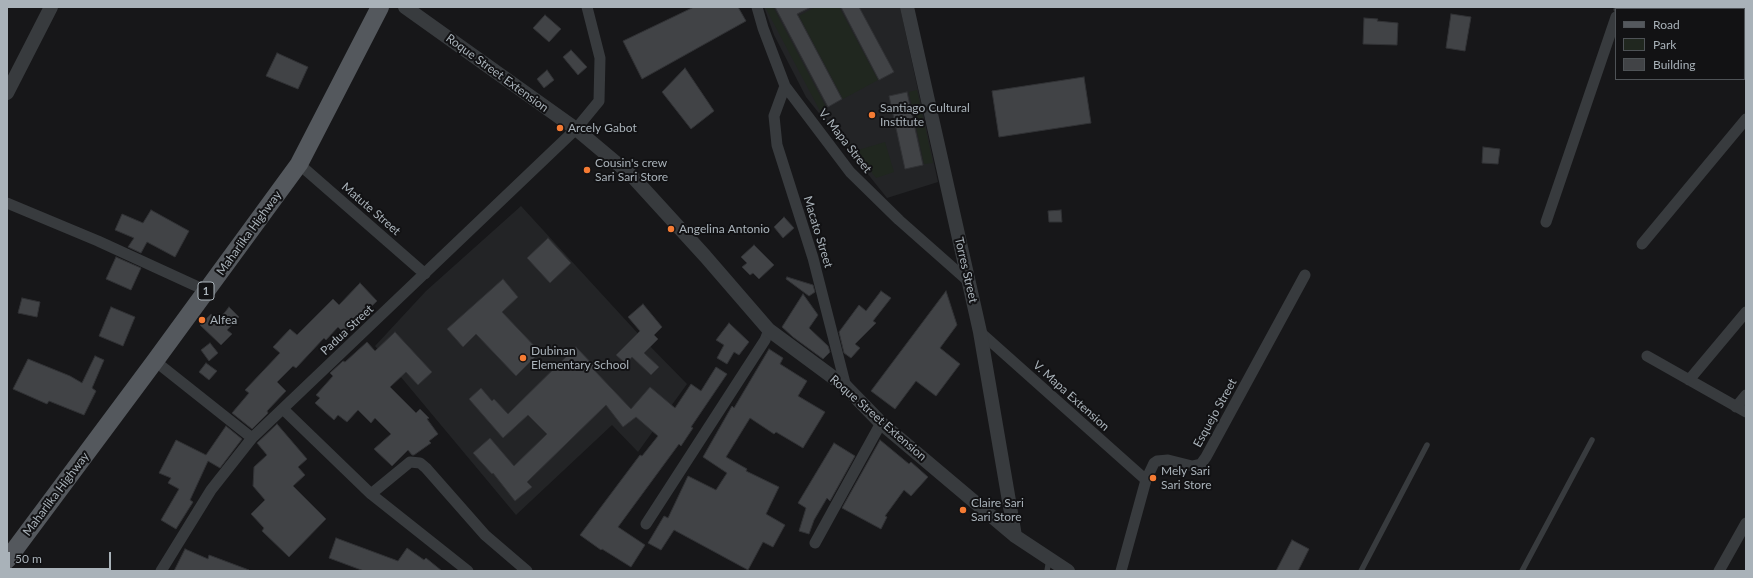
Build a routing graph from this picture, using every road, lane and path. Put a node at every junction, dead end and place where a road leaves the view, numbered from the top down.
1 (51, 7) edge
2 (380, 7) edge
3 (405, 7) edge
4 (587, 7) edge
5 (757, 7) edge
6 (907, 7) edge
7 (1615, 20) edge
8 (785, 86) junction
9 (7, 92) edge
10 (1746, 119) edge
11 (576, 129) junction
12 (300, 164) junction
13 (7, 204) edge
14 (1546, 222) dead end
15 (1642, 244) dead end
16 (425, 274) junction
17 (1305, 274) dead end
18 (968, 281) junction
19 (207, 291) junction
20 (1746, 312) edge
21 (769, 330) junction
22 (980, 332) junction
23 (1647, 356) dead end
24 (155, 361) junction
25 (1688, 380) junction
26 (846, 387) junction
27 (1746, 395) edge
28 (283, 409) junction
29 (1741, 410) edge
30 (881, 422) junction
31 (252, 438) junction
32 (1592, 440) dead end
33 (1428, 445) dead end
34 (1146, 480) junction
35 (371, 494) junction
36 (1746, 523) edge
37 (646, 524) dead end
38 (1015, 536) junction
39 (815, 543) dead end
40 (7, 560) edge
41 (1048, 565) edge
42 (162, 571) edge
43 (468, 571) edge
44 (527, 571) edge
45 (1068, 571) edge
46 (1121, 571) edge
47 (1361, 571) edge
48 (1522, 571) edge
49 (1719, 571) edge

1 - 9 street
2 - 12 main road, Maharlika Highway / 1
3 - 11 street, Roque Street Extension
4 - 11 street, Padua Street
5 - 8 street, V. Mapa Street
6 - 18 street, Torres Street
7 - 14 street
8 - 18 street, V. Mapa Street
8 - 26 street, Macato Street
10 - 15 street
11 - 16 street, Padua Street
11 - 21 street, Roque Street Extension
12 - 16 street, Matute Street
12 - 19 main road, Maharlika Highway / 1
13 - 19 street
16 - 28 street, Padua Street
17 - 34 street, Esquejo Street
18 - 22 street, Torres Street
19 - 24 main road, Maharlika Highway / 1
20 - 25 street
21 - 26 street, Roque Street Extension
21 - 37 street
22 - 34 street, V. Mapa Extension
22 - 38 street, Torres Street
23 - 25 street
24 - 31 street
24 - 40 main road, Maharlika Highway / 1
25 - 29 street
26 - 30 street, Roque Street Extension
27 - 29 street
28 - 31 street, Padua Street
28 - 35 street
30 - 38 street, Roque Street Extension
30 - 39 street
31 - 42 street, Padua Street
32 - 48 lane
33 - 47 lane
34 - 46 street, Esquejo Street
35 - 43 street
35 - 44 street
36 - 49 street
38 - 41 street, Roque Street Extension
41 - 45 street, Roque Street Extension

